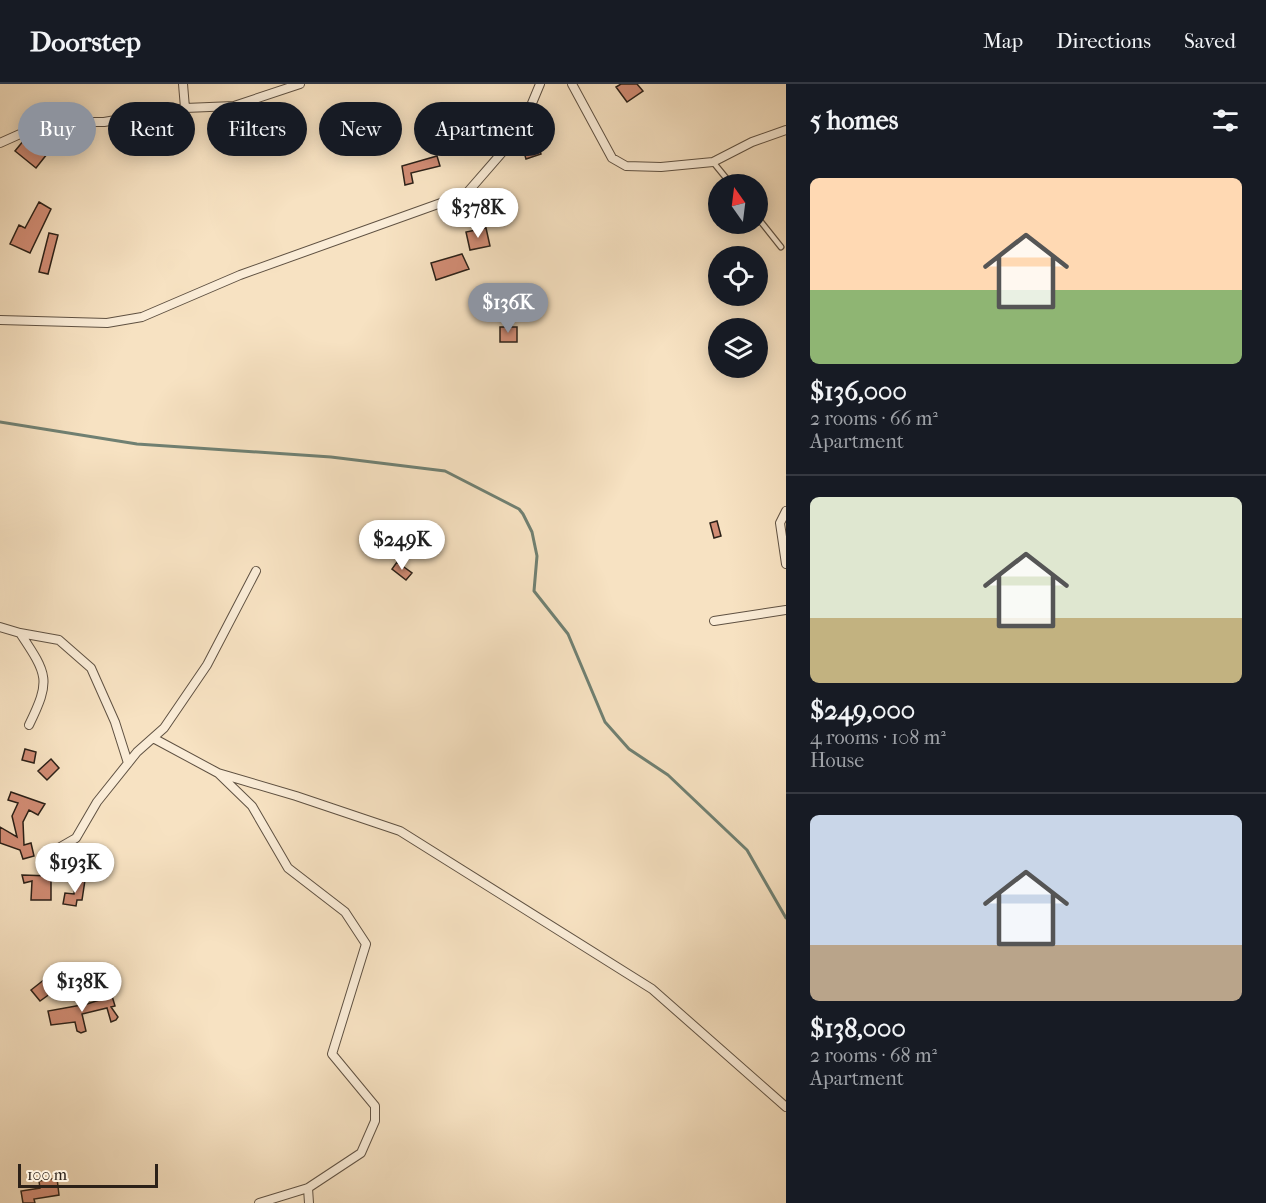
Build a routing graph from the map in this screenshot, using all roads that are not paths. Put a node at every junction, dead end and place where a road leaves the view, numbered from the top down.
1 (183, 84) edge
2 (297, 84) edge
3 (540, 84) edge
4 (572, 84) edge
5 (184, 102) edge
6 (195, 108) edge
7 (108, 121) edge
8 (786, 130) edge
9 (0, 143) edge
10 (713, 162) junction
11 (723, 174) edge
12 (768, 231) edge
13 (781, 247) dead end
14 (0, 320) edge
15 (786, 511) edge
16 (786, 564) edge
17 (256, 571) dead end
18 (786, 610) edge
19 (714, 621) dead end
20 (0, 627) edge
21 (20, 633) junction
22 (29, 725) dead end
23 (153, 738) junction
24 (128, 763) junction
25 (218, 773) junction
26 (43, 857) dead end
27 (786, 1107) edge
28 (308, 1188) junction
29 (259, 1203) edge
30 (309, 1203) edge

1 - 5 street
2 - 6 street
3 - 14 street
4 - 10 street
7 - 9 street
8 - 10 street
10 - 11 lane
12 - 13 lane
15 - 16 street
17 - 23 street
18 - 19 street
20 - 21 street
21 - 22 street
21 - 24 street
23 - 24 street
23 - 25 street
24 - 26 street
25 - 27 street
25 - 28 street
28 - 29 street
28 - 30 street

